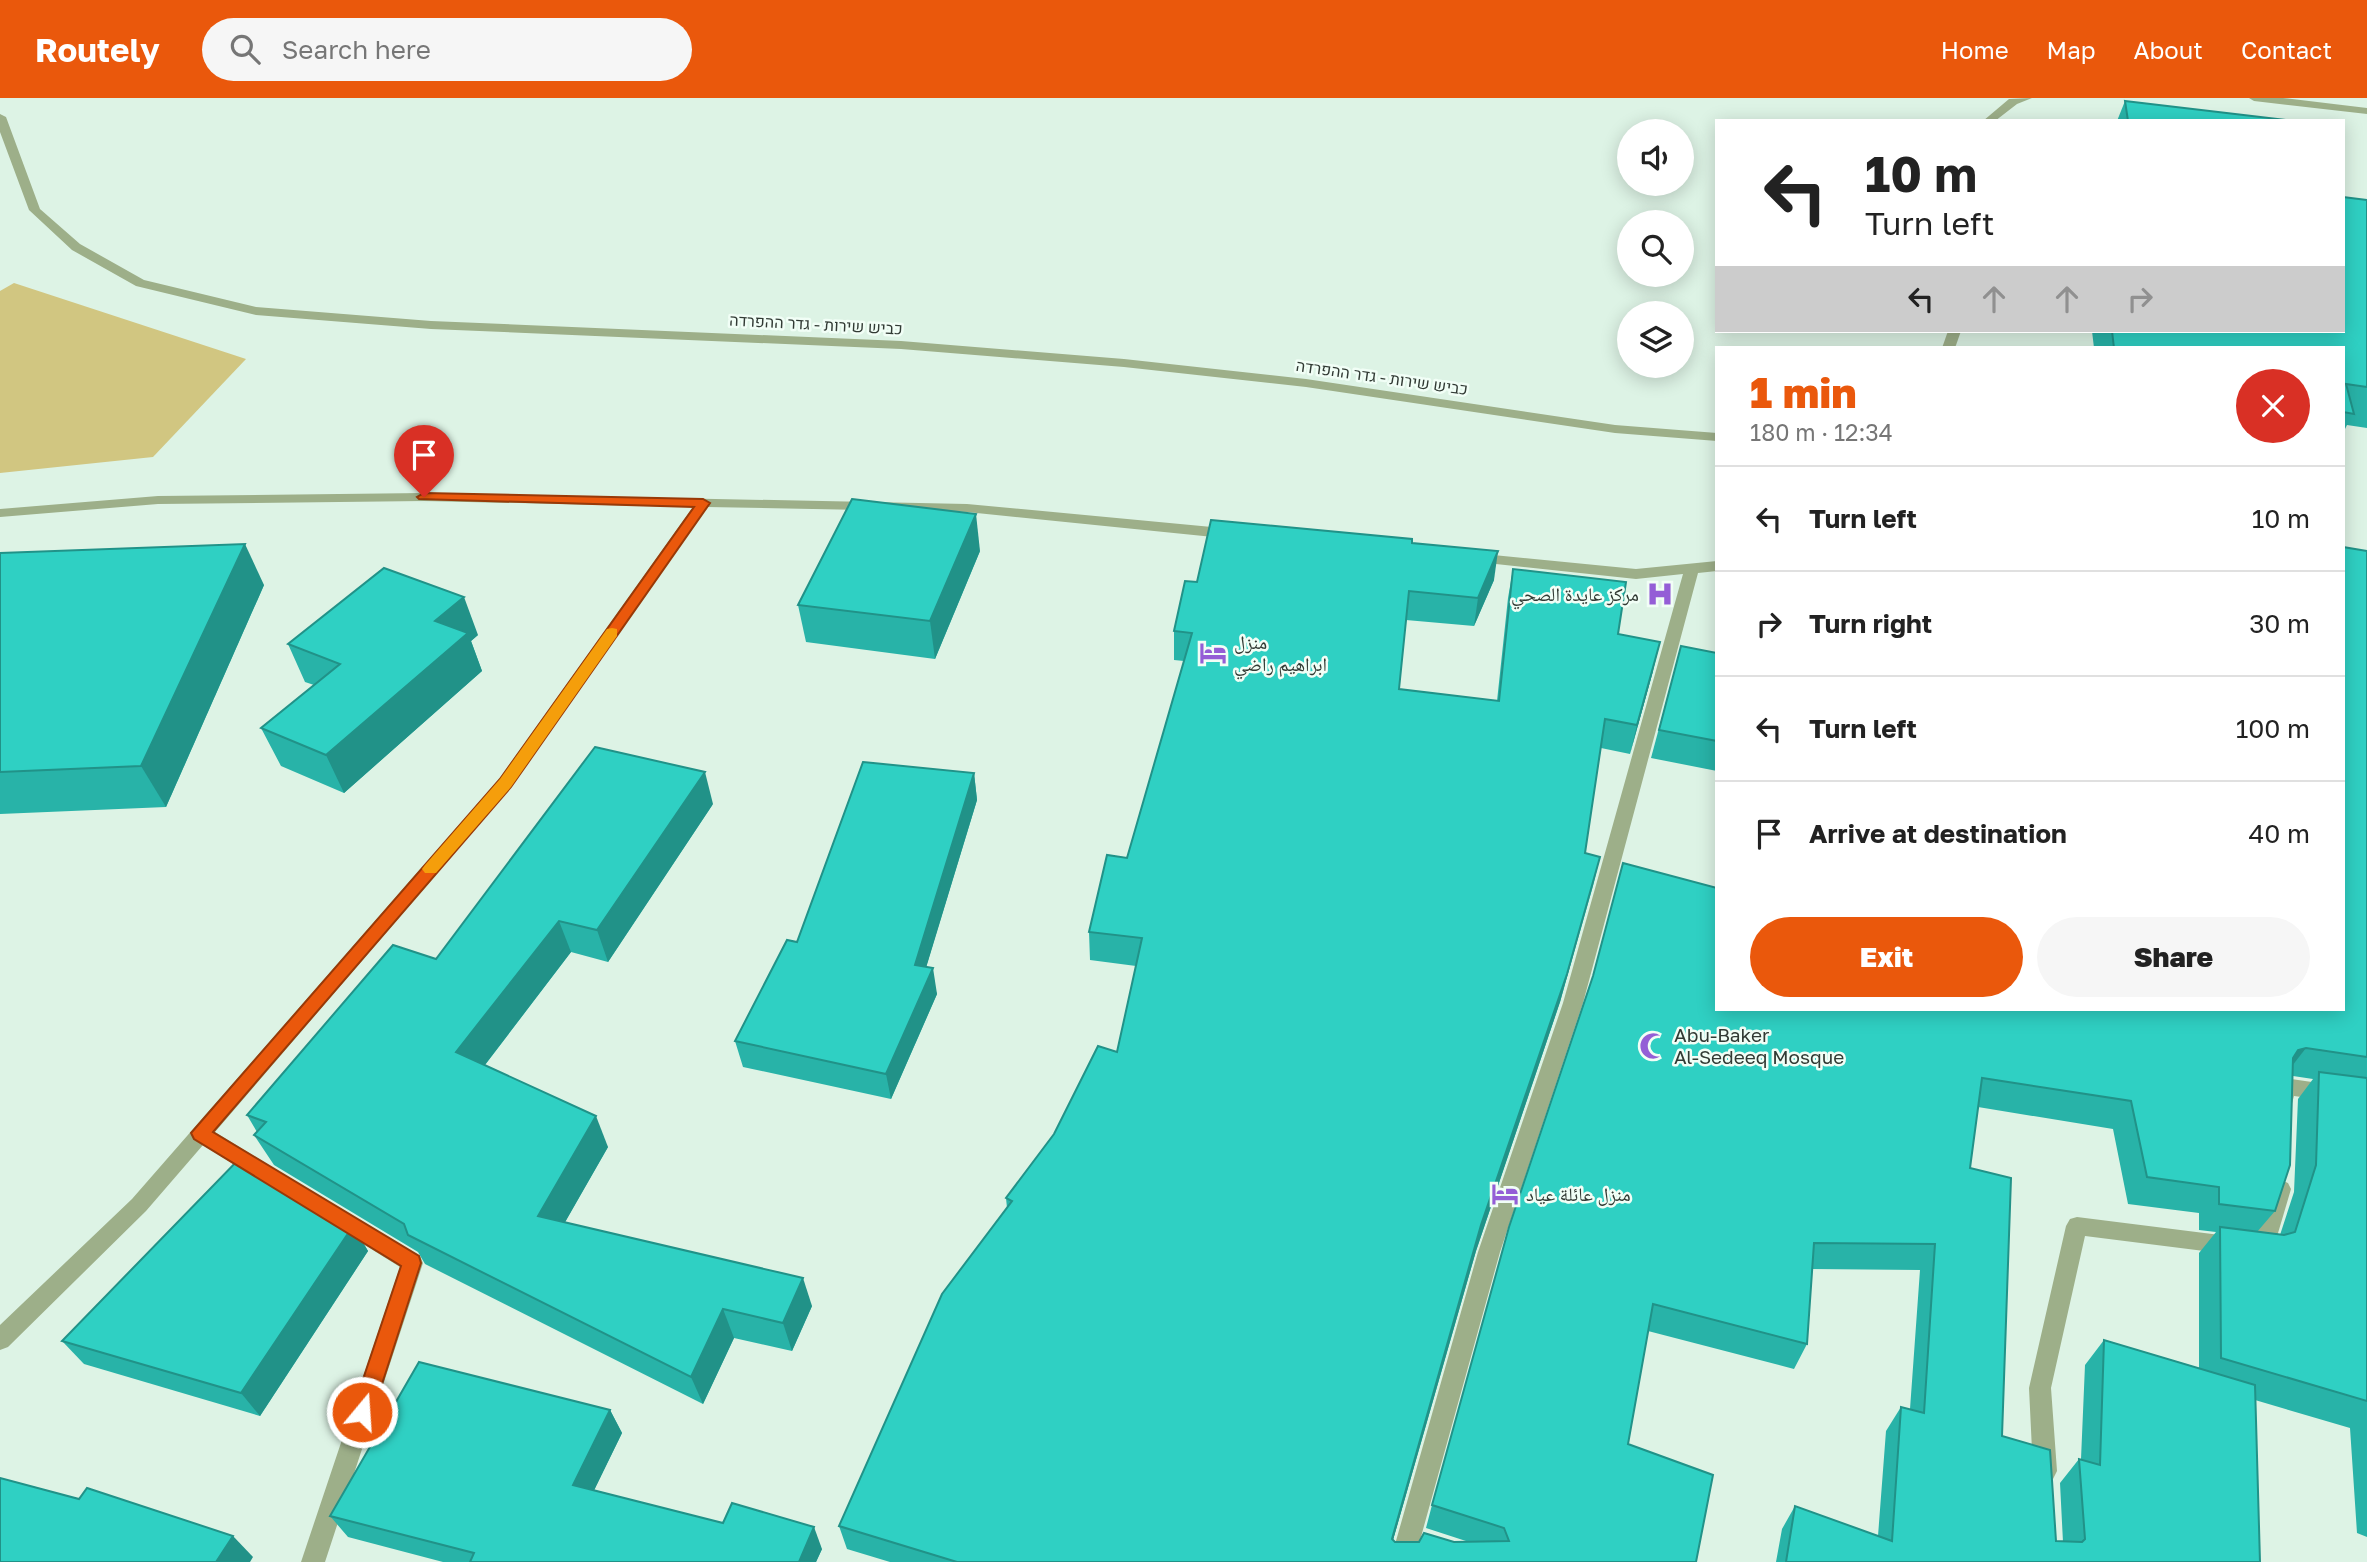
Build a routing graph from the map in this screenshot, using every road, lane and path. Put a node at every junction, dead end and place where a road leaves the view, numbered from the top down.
1 (2026, 98) edge
2 (2254, 98) edge
3 (2367, 111) edge
4 (0, 117) edge
5 (1991, 119) edge
6 (1715, 437) edge
7 (703, 503) junction
8 (0, 513) edge
9 (1254, 536) edge
10 (1459, 556) edge
11 (1715, 566) edge
12 (1692, 568) junction
13 (2367, 1098) edge
14 (2283, 1126) edge
15 (200, 1133) junction
16 (2282, 1166) edge
17 (283, 1184) edge
18 (318, 1205) edge
19 (0, 1340) edge
20 (2046, 1495) edge
21 (1409, 1538) junction
22 (1435, 1546) edge
23 (313, 1562) edge
24 (1402, 1562) edge

1 - 5 street
2 - 3 street
4 - 6 street, כביש שירות - גדר ההפרדה
7 - 8 street
7 - 9 street
7 - 15 street
10 - 12 street
11 - 12 street
12 - 21 street
13 - 14 street
15 - 17 street
15 - 19 street
16 - 20 street
18 - 23 street
21 - 22 street
21 - 24 street

